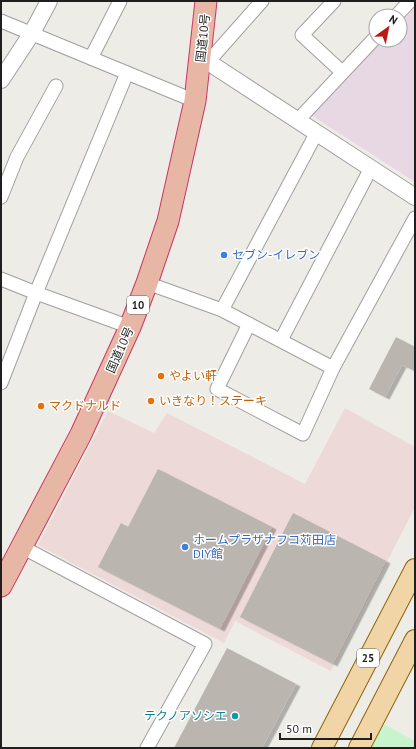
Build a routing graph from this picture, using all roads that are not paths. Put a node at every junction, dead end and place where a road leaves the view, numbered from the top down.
1 (50, 1) edge
2 (120, 1) edge
3 (194, 1) edge
4 (206, 1) edge
5 (262, 1) edge
6 (334, 1) edge
7 (1, 21) edge
8 (32, 33) junction
9 (368, 45) edge
10 (91, 58) junction
11 (204, 60) junction
12 (342, 72) junction
13 (127, 73) junction
14 (1, 80) edge
15 (56, 86) dead end
16 (189, 98) junction
17 (298, 120) junction
18 (317, 132) junction
19 (370, 168) junction
20 (1, 197) edge
21 (415, 197) edge
22 (415, 218) edge
23 (1, 279) edge
24 (147, 283) junction
25 (36, 293) junction
26 (222, 310) junction
27 (249, 324) junction
28 (126, 326) junction
29 (281, 340) junction
30 (333, 368) junction
31 (1, 383) edge
32 (22, 547) junction
33 (1, 564) edge
34 (415, 569) edge
35 (1, 586) edge
36 (415, 640) edge
37 (147, 748) edge
38 (322, 748) edge
39 (359, 748) edge

1 - 8 street
2 - 10 street
3 - 16 highway, 国道10号 / 10
4 - 11 highway, 国道10号 / 10
5 - 11 street
6 - 12 street
7 - 8 street
8 - 10 street
8 - 14 street
9 - 12 street
10 - 13 street
11 - 16 highway, 国道10号 / 10
11 - 17 street
12 - 17 street
13 - 16 street
13 - 25 street
15 - 20 street
16 - 24 highway, 国道10号 / 10
16 - 28 highway, 国道10号 / 10
17 - 18 street
18 - 19 street
18 - 26 street
19 - 21 street
19 - 29 street
22 - 30 street
23 - 25 street
24 - 26 street
24 - 28 highway, 国道10号 / 10
25 - 28 street
25 - 31 street
26 - 27 street
27 - 29 street
27 - 30 street
28 - 32 highway, 国道10号 / 10
28 - 33 highway, 国道10号 / 10
29 - 30 street
32 - 35 highway, 国道10号 / 10
32 - 37 street
34 - 38 main road, 25
36 - 39 main road

